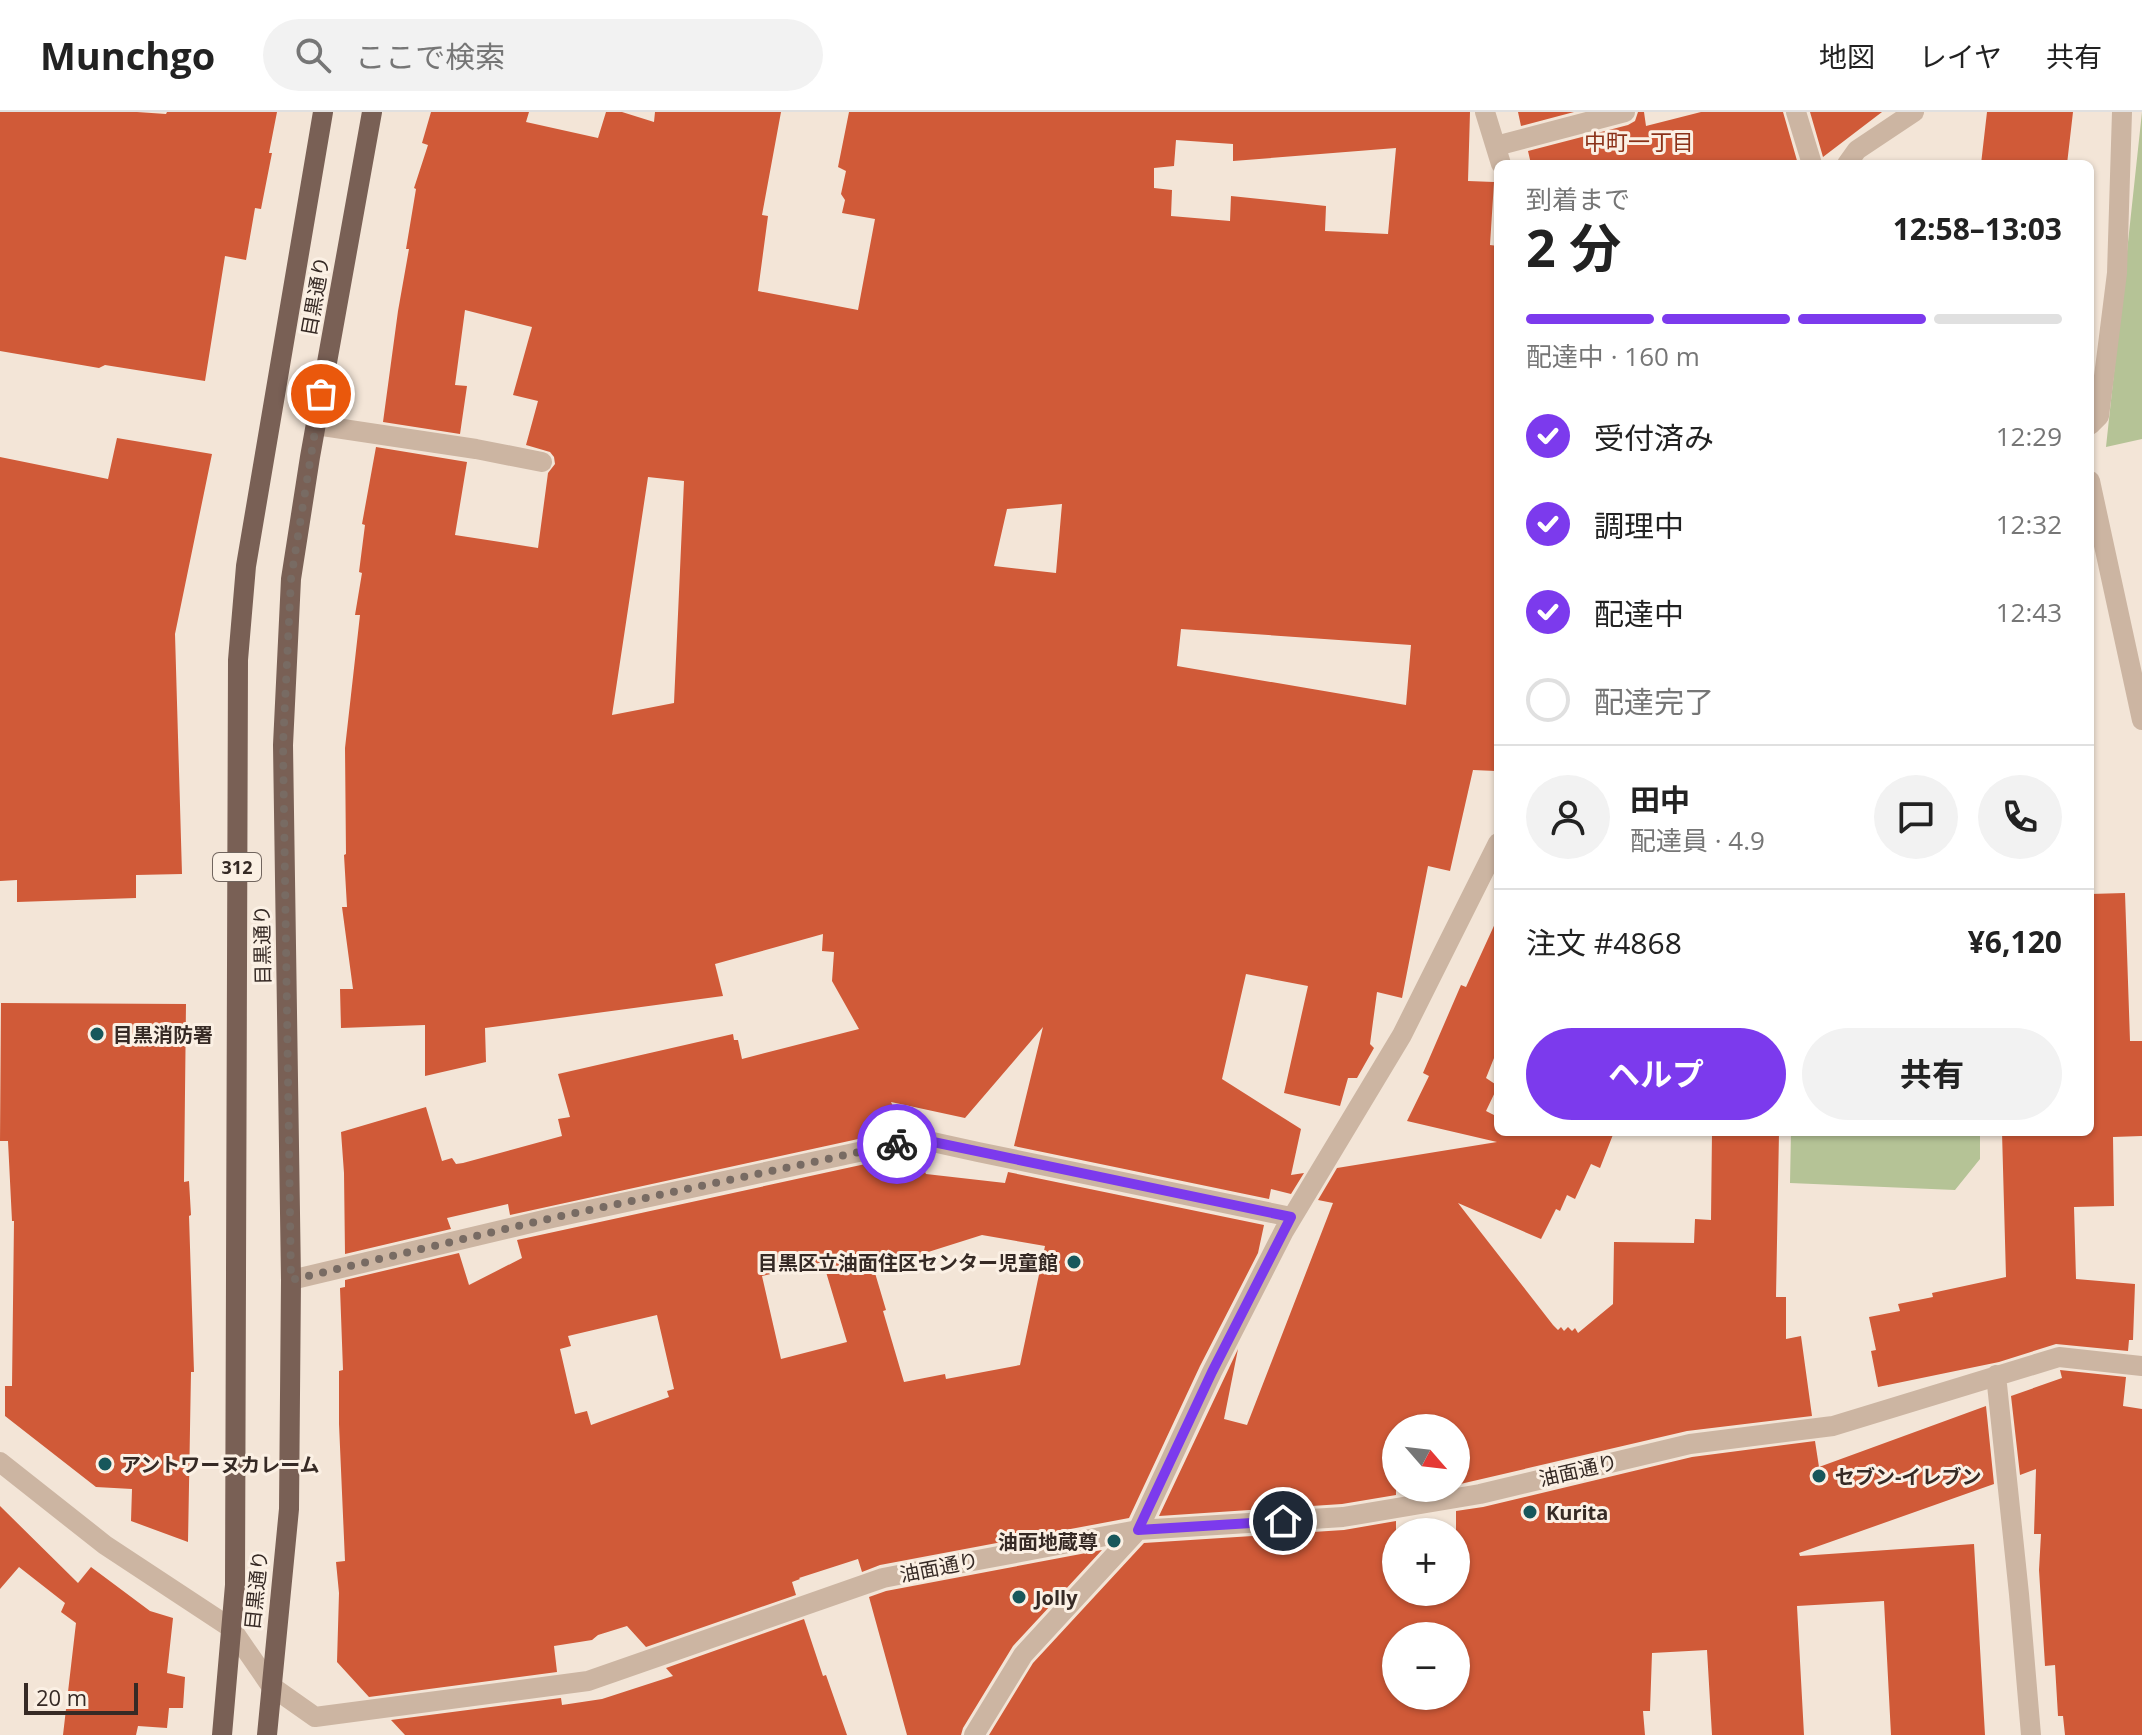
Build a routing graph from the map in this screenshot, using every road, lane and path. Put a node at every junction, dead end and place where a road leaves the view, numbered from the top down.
1 (323, 112) edge
2 (372, 112) edge
3 (1485, 112) edge
4 (1625, 112) edge
5 (1796, 112) edge
6 (1914, 112) edge
7 (2122, 112) edge
8 (1499, 155) edge
9 (1811, 160) edge
10 (1850, 160) edge
11 (2094, 421) edge
12 (316, 425) junction
13 (542, 462) dead end
14 (2094, 499) edge
15 (2142, 720) edge
16 (1494, 851) edge
17 (1291, 1217) junction
18 (291, 1280) junction
19 (2142, 1364) edge
20 (1996, 1375) junction
21 (0, 1462) edge
22 (1138, 1530) junction
23 (231, 1628) junction
24 (271, 1686) junction
25 (222, 1735) edge
26 (267, 1735) edge
27 (974, 1735) edge
28 (2031, 1735) edge

1 - 23 main road, 目黒通り / 312
2 - 12 main road, 目黒通り / 312
3 - 8 street
4 - 8 street
5 - 9 street
6 - 10 street
7 - 11 street
12 - 13 street
12 - 18 main road, 目黒通り / 312
14 - 15 street
16 - 17 street
17 - 18 street
17 - 22 street
18 - 24 main road, 目黒通り / 312
19 - 20 street, 油面通り
20 - 22 street, 油面通り
20 - 28 street
21 - 23 street
22 - 24 street, 油面通り
22 - 27 street
23 - 24 street
23 - 25 main road, 目黒通り / 312
24 - 26 main road, 目黒通り / 312

